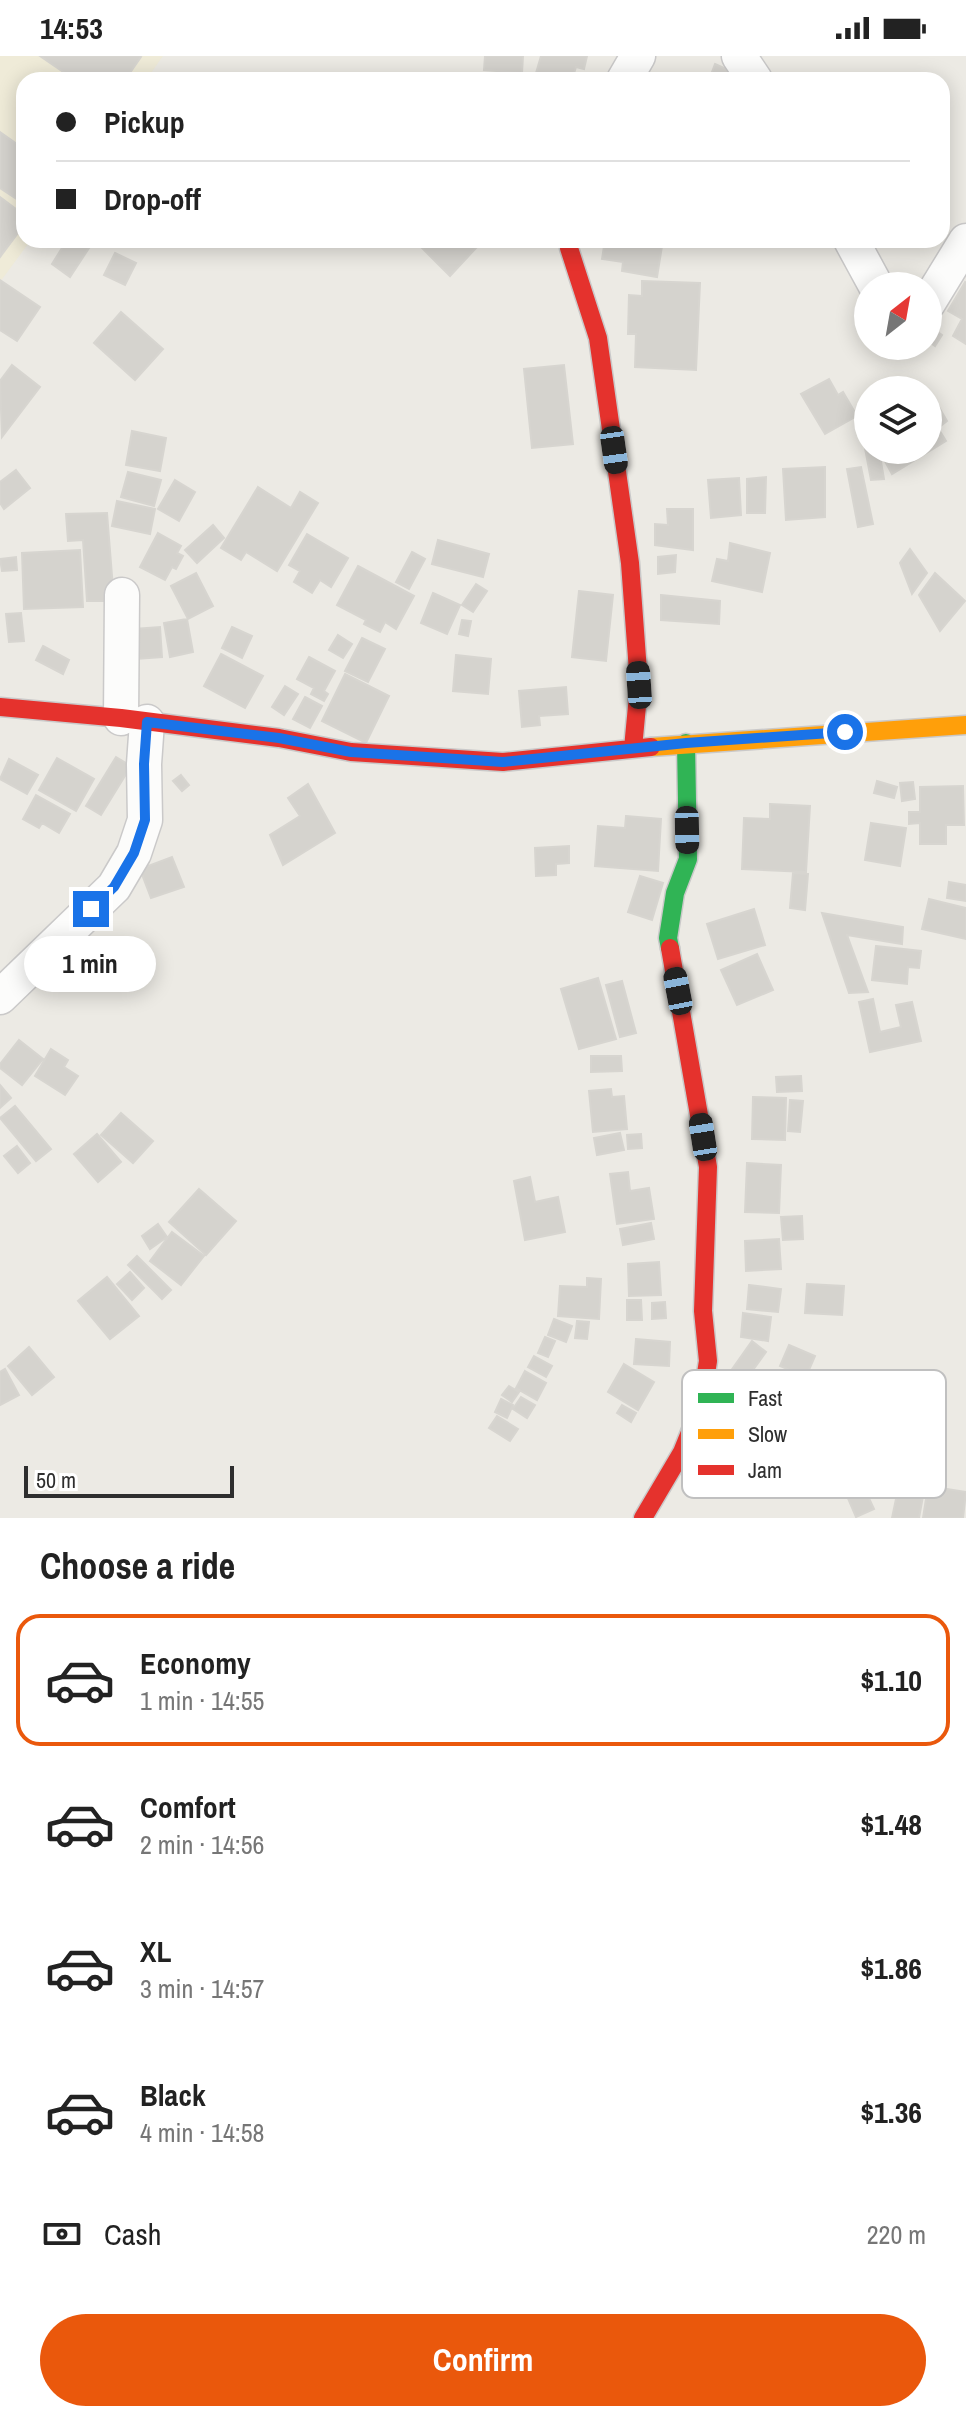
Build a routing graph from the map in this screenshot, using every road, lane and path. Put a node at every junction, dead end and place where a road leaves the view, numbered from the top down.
1 (966, 241) edge
2 (569, 248) edge
3 (855, 248) edge
4 (868, 272) edge
5 (942, 280) edge
6 (122, 595) dead end
7 (0, 707) edge
8 (134, 720) junction
9 (966, 725) edge
10 (686, 743) junction
11 (633, 748) junction
12 (0, 997) edge
13 (707, 1370) edge
14 (682, 1452) edge
15 (643, 1518) edge

1 - 5 street
2 - 11 street
3 - 4 street
6 - 8 street
7 - 8 street
8 - 11 street
8 - 12 street
9 - 10 street
10 - 11 street
10 - 13 street
14 - 15 street

